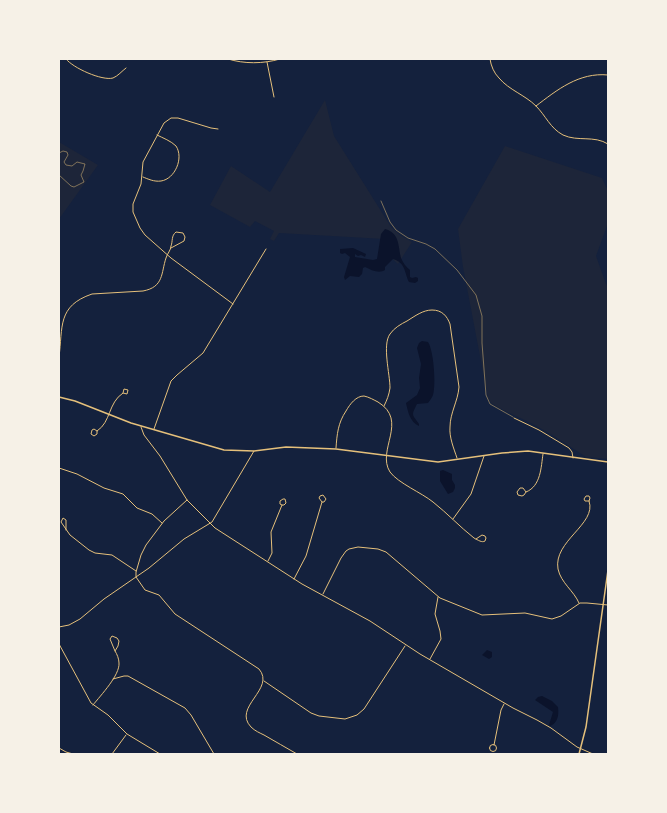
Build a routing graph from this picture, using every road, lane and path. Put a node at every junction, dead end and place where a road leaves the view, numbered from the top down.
1 (66, 59) edge
2 (228, 59) edge
3 (246, 59) edge
4 (280, 59) edge
5 (490, 59) edge
6 (246, 62) junction
7 (267, 62) junction
8 (126, 68) dead end
9 (608, 75) edge
10 (274, 97) dead end
11 (536, 106) junction
12 (218, 129) dead end
13 (157, 135) junction
14 (608, 144) edge
15 (59, 153) edge
16 (59, 175) edge
17 (142, 176) junction
18 (381, 201) dead end
19 (171, 248) junction
20 (266, 249) dead end
21 (167, 254) junction
22 (233, 304) junction
23 (59, 357) edge
24 (123, 393) dead end
25 (59, 397) edge
26 (384, 406) junction
27 (108, 414) junction
28 (514, 418) joint
29 (141, 426) junction
30 (154, 430) junction
31 (97, 431) dead end
32 (336, 449) junction
33 (254, 451) junction
34 (543, 454) junction
35 (387, 455) junction
36 (484, 455) junction
37 (573, 458) junction
38 (457, 460) junction
39 (608, 462) edge
40 (59, 468) edge
41 (526, 492) junction
42 (187, 500) junction
43 (322, 502) dead end
44 (588, 502) dead end
45 (282, 505) dead end
46 (452, 519) junction
47 (162, 523) junction
48 (209, 524) junction
49 (66, 530) junction
50 (476, 539) junction
51 (268, 562) junction
52 (608, 570) edge
53 (136, 572) junction
54 (136, 577) junction
55 (294, 579) junction
56 (323, 595) junction
57 (438, 597) junction
58 (580, 603) junction
59 (603, 605) junction
60 (608, 605) edge
61 (59, 627) edge
62 (59, 644) edge
63 (405, 646) junction
64 (115, 651) junction
65 (430, 660) junction
66 (113, 679) junction
67 (263, 681) junction
68 (504, 703) junction
69 (93, 705) junction
70 (127, 734) junction
71 (494, 745) dead end
72 (59, 748) edge
73 (581, 749) junction
74 (291, 750) junction
75 (66, 753) edge
76 (73, 754) edge
77 (112, 754) edge
78 (160, 754) edge
79 (214, 754) edge
80 (289, 754) edge
81 (297, 754) edge
82 (579, 754) edge
83 (593, 754) edge

1 - 8 street
2 - 6 street
3 - 6 street
4 - 7 street
5 - 11 street
6 - 7 street
7 - 10 street
9 - 11 street
11 - 14 street
12 - 13 street
13 - 17 street
13 - 17 street
15 - 16 path
17 - 21 street
18 - 28 lane
19 - 19 street
19 - 21 street
20 - 22 street
21 - 22 street
21 - 23 street
22 - 30 street
24 - 27 street
25 - 27 street
26 - 32 street
26 - 35 street
26 - 38 street
27 - 29 street
27 - 31 street
28 - 37 street
29 - 30 street
29 - 42 street
30 - 33 street
32 - 33 street
32 - 35 street
33 - 48 street
34 - 36 street
34 - 37 street
34 - 41 street
35 - 38 street
35 - 46 street
36 - 38 street
36 - 46 street
37 - 39 street
40 - 47 street
41 - 41 street
42 - 47 street
42 - 48 street
43 - 55 street
44 - 58 street
45 - 51 street
46 - 50 street
47 - 53 street
48 - 51 street
48 - 54 street
49 - 49 street
49 - 53 street
50 - 50 street
51 - 55 street
52 - 59 street
53 - 54 street
54 - 61 street
54 - 67 street
55 - 56 street
56 - 57 street
56 - 63 street
57 - 58 street
57 - 65 street
58 - 59 street
59 - 60 street
59 - 73 street
62 - 69 street
63 - 65 street
63 - 67 street
64 - 64 street
64 - 66 street
65 - 68 street
66 - 69 street
66 - 79 street
67 - 74 street
68 - 71 street
68 - 73 street
69 - 70 street
70 - 77 street
70 - 78 street
72 - 75 street
73 - 82 street
73 - 83 street
74 - 80 street
74 - 81 street
75 - 76 street

